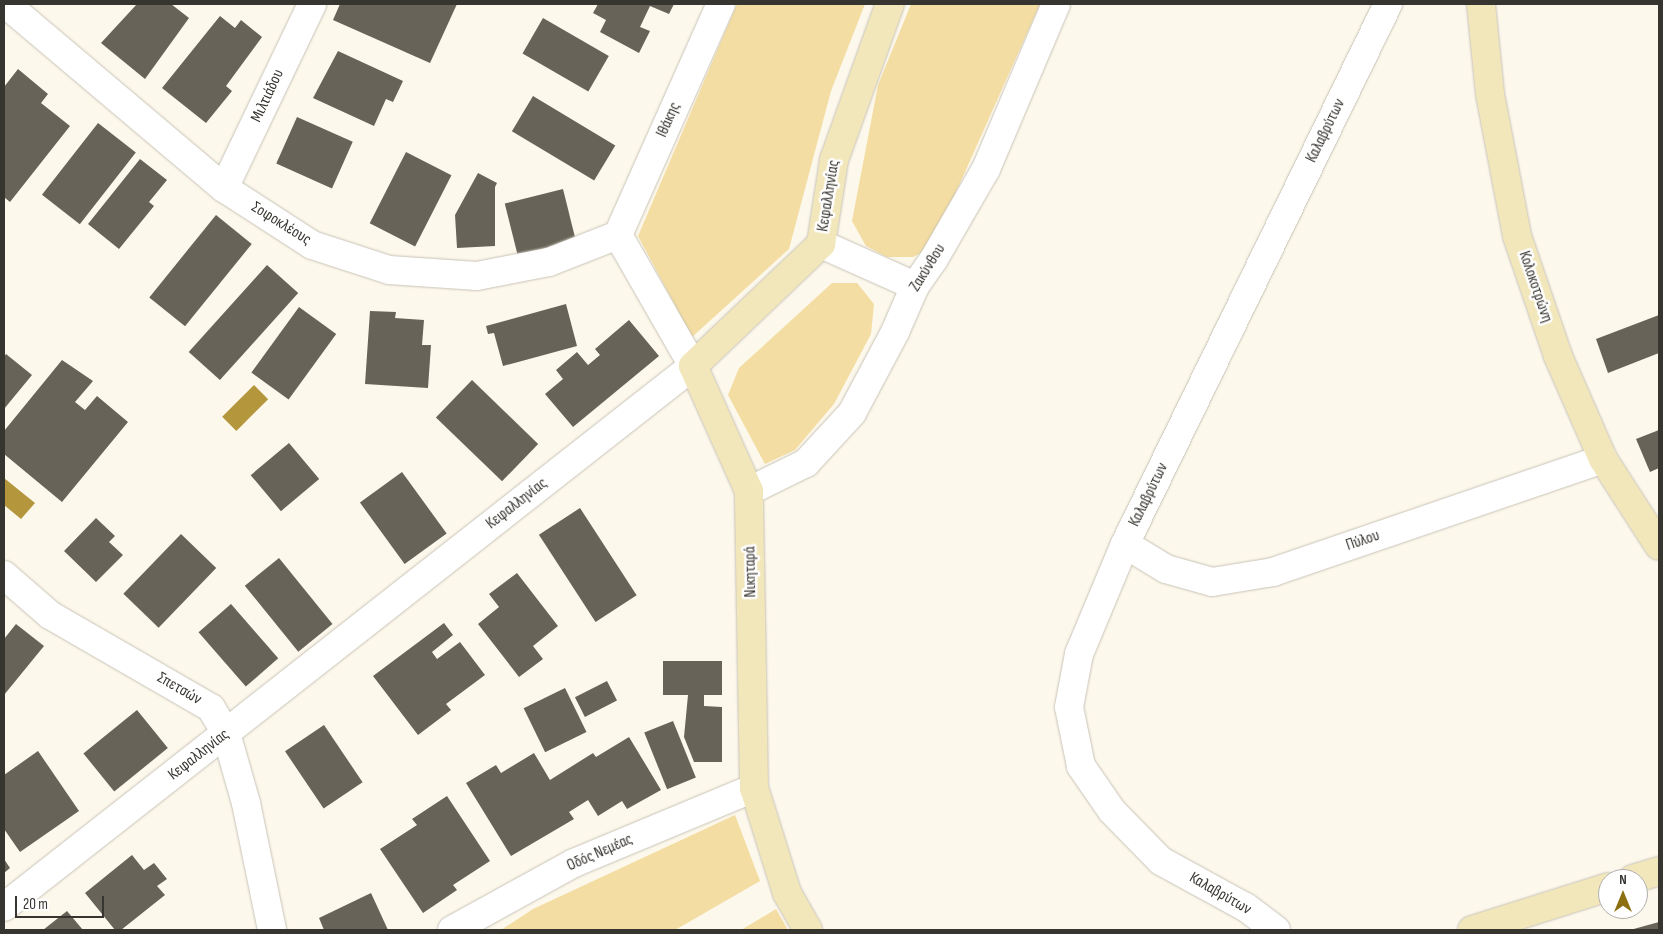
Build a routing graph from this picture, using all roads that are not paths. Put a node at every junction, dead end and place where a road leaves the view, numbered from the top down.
1 (6, 4) edge
2 (312, 4) edge
3 (721, 4) edge
4 (890, 4) edge
5 (1056, 4) edge
6 (1388, 4) edge
7 (1481, 4) edge
8 (224, 188) junction
9 (618, 235) junction
10 (821, 244) junction
11 (915, 286) junction
12 (692, 366) junction
13 (1603, 459) junction
14 (749, 491) junction
15 (1125, 544) junction
16 (1659, 546) edge
17 (4, 576) edge
18 (226, 734) junction
19 (754, 788) junction
20 (1598, 890) edge
21 (4, 907) edge
22 (272, 930) edge
23 (452, 930) edge
24 (808, 930) edge
25 (1276, 930) edge
26 (1472, 930) edge

1 - 8 street, Σοφοκλέους
2 - 8 street, Μιλτιάδου
3 - 9 street, Ιθάκης
4 - 10 street, Κεφαλληνίας
5 - 11 street, Ζακύνθου
6 - 15 street, Καλαβρύτων
7 - 13 street, Κολοκοτρώνη
8 - 9 street, Σοφοκλέους
9 - 12 street, Νικηταρά
10 - 11 street
10 - 12 street, Κεφαλληνίας
11 - 14 street, Ζακύνθου
12 - 14 street, Νικηταρά
12 - 18 street, Κεφαλληνίας
13 - 15 street, Πύλου
13 - 16 street, Κολοκοτρώνη
14 - 19 street, Νικηταρά
15 - 25 street, Καλαβρύτων
17 - 18 street, Σπετσών
18 - 21 street, Κεφαλληνίας
18 - 22 street, Σπετσών
19 - 23 street, Οδóς Νεμέας
19 - 24 street, Νικηταρά
20 - 26 street

